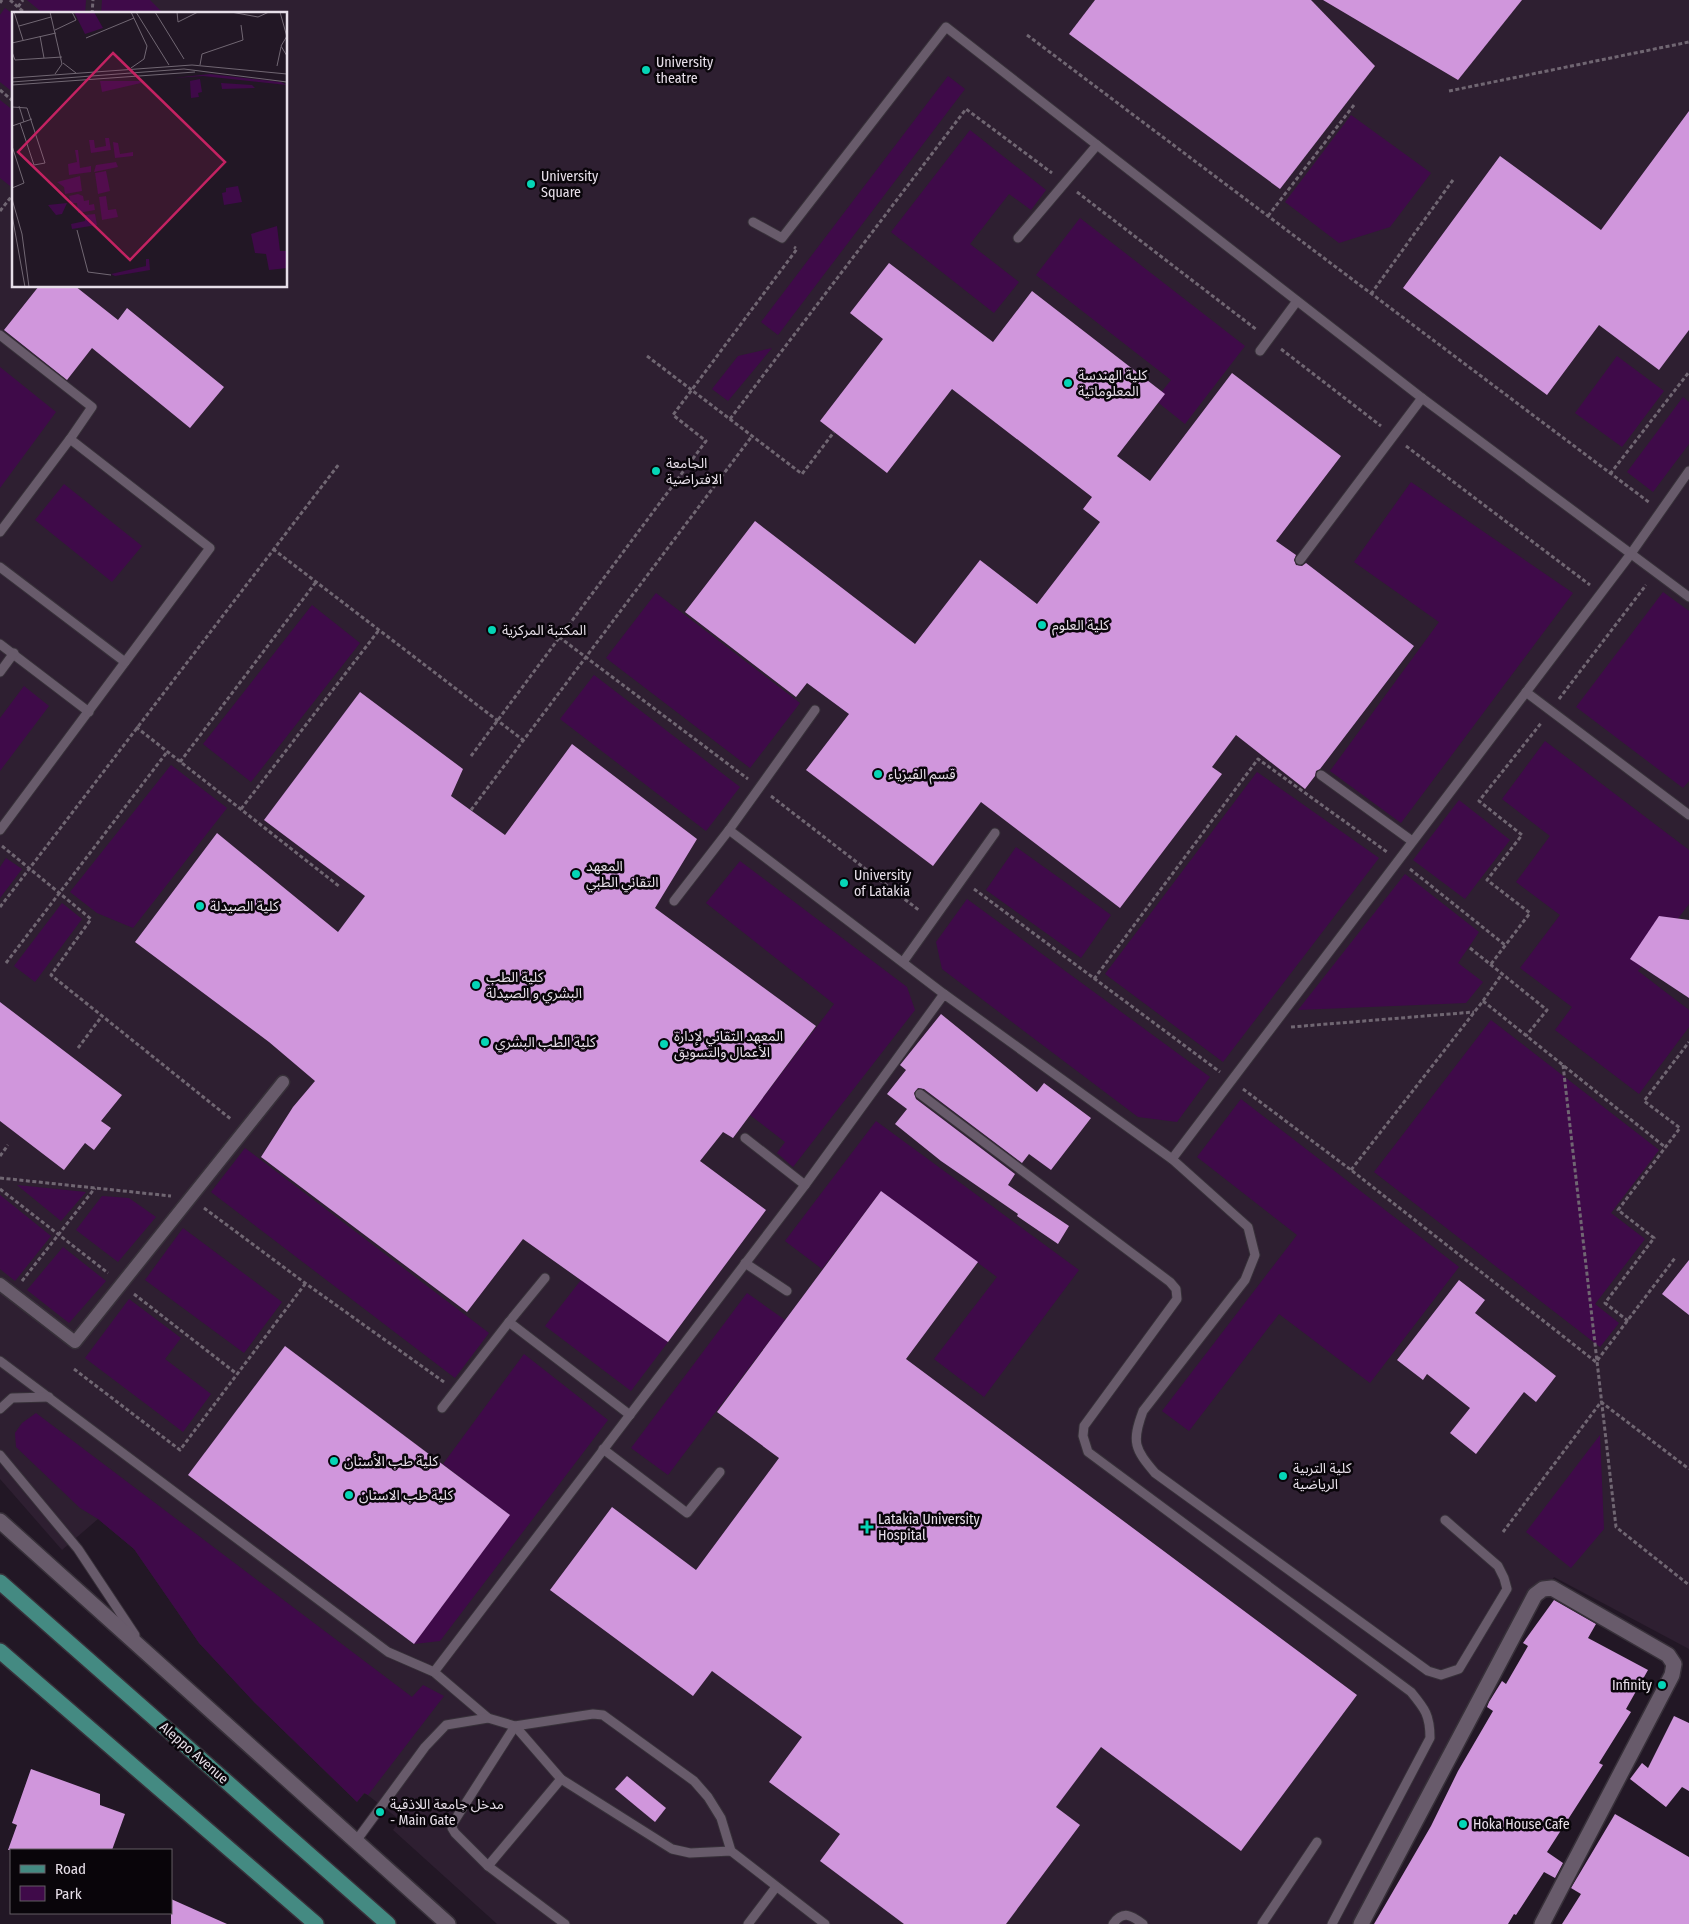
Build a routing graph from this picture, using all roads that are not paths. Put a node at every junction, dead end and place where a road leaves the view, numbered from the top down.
1 (1097, 145) junction
2 (753, 222) dead end
3 (1018, 238) dead end
4 (1297, 301) junction
5 (0, 335) edge
6 (1260, 351) dead end
7 (1422, 398) junction
8 (70, 439) junction
9 (1689, 471) edge
10 (0, 532) edge
11 (1630, 555) junction
12 (1300, 560) dead end
13 (0, 567) edge
14 (1689, 597) edge
15 (0, 644) edge
16 (14, 653) junction
17 (125, 662) junction
18 (0, 672) edge
19 (1526, 692) junction
20 (815, 710) dead end
21 (89, 712) junction
22 (1321, 775) dead end
23 (1689, 815) edge
24 (0, 830) edge
25 (729, 830) junction
26 (995, 833) dead end
27 (1412, 842) junction
28 (674, 901) dead end
29 (903, 962) junction
30 (944, 994) junction
31 (283, 1082) dead end
32 (920, 1094) dead end
33 (744, 1138) dead end
34 (1172, 1159) junction
35 (804, 1185) junction
36 (745, 1262) junction
37 (545, 1278) dead end
38 (0, 1284) edge
39 (787, 1291) dead end
40 (510, 1322) junction
41 (0, 1361) edge
42 (49, 1397) junction
43 (442, 1408) dead end
44 (0, 1409) edge
45 (630, 1415) junction
46 (604, 1449) junction
47 (0, 1455) edge
48 (720, 1472) dead end
49 (1445, 1520) dead end
50 (0, 1521) edge
51 (0, 1582) edge
52 (143, 1648) junction
53 (0, 1651) edge
54 (434, 1672) junction
55 (488, 1718) junction
56 (515, 1726) junction
57 (561, 1779) junction
58 (356, 1841) junction
59 (1317, 1842) dead end
60 (731, 1851) junction
61 (488, 1866) junction
62 (776, 1887) junction
63 (316, 1924) edge
64 (388, 1924) edge
65 (448, 1924) edge
66 (565, 1924) edge
67 (748, 1924) edge
68 (825, 1924) edge
69 (1113, 1924) edge
70 (1143, 1924) edge
71 (1262, 1924) edge
72 (1332, 1924) edge
73 (1361, 1924) edge
74 (1542, 1924) edge

1 - 2 lane
1 - 3 lane
1 - 4 lane
4 - 6 lane
4 - 7 lane
5 - 8 lane
7 - 11 lane
7 - 12 lane
8 - 10 lane
8 - 17 lane
9 - 11 lane
11 - 14 lane
11 - 19 lane
13 - 17 lane
15 - 16 lane
16 - 18 lane
16 - 21 lane
17 - 21 lane
19 - 23 lane
19 - 27 lane
20 - 25 lane
21 - 24 lane
22 - 27 lane
25 - 28 lane
25 - 29 lane
26 - 29 lane
27 - 34 lane
29 - 30 lane
30 - 34 lane
30 - 35 lane
31 - 38 street
32 - 72 lane
33 - 35 lane
34 - 49 lane
35 - 36 lane
36 - 39 lane
36 - 45 lane
37 - 40 lane
40 - 43 lane
40 - 45 lane
41 - 42 lane
42 - 44 lane
42 - 54 lane
45 - 46 lane
46 - 48 lane
46 - 54 lane
47 - 52 lane
50 - 52 street
51 - 64 main road, Aleppo Avenue
52 - 58 street
53 - 63 main road
54 - 55 lane
55 - 56 lane
55 - 58 lane
56 - 57 lane
56 - 60 lane
56 - 61 lane
57 - 60 lane
57 - 61 lane
58 - 65 street
59 - 71 lane
60 - 62 lane
61 - 66 lane
62 - 67 lane
62 - 68 lane
69 - 70 lane
73 - 74 street

